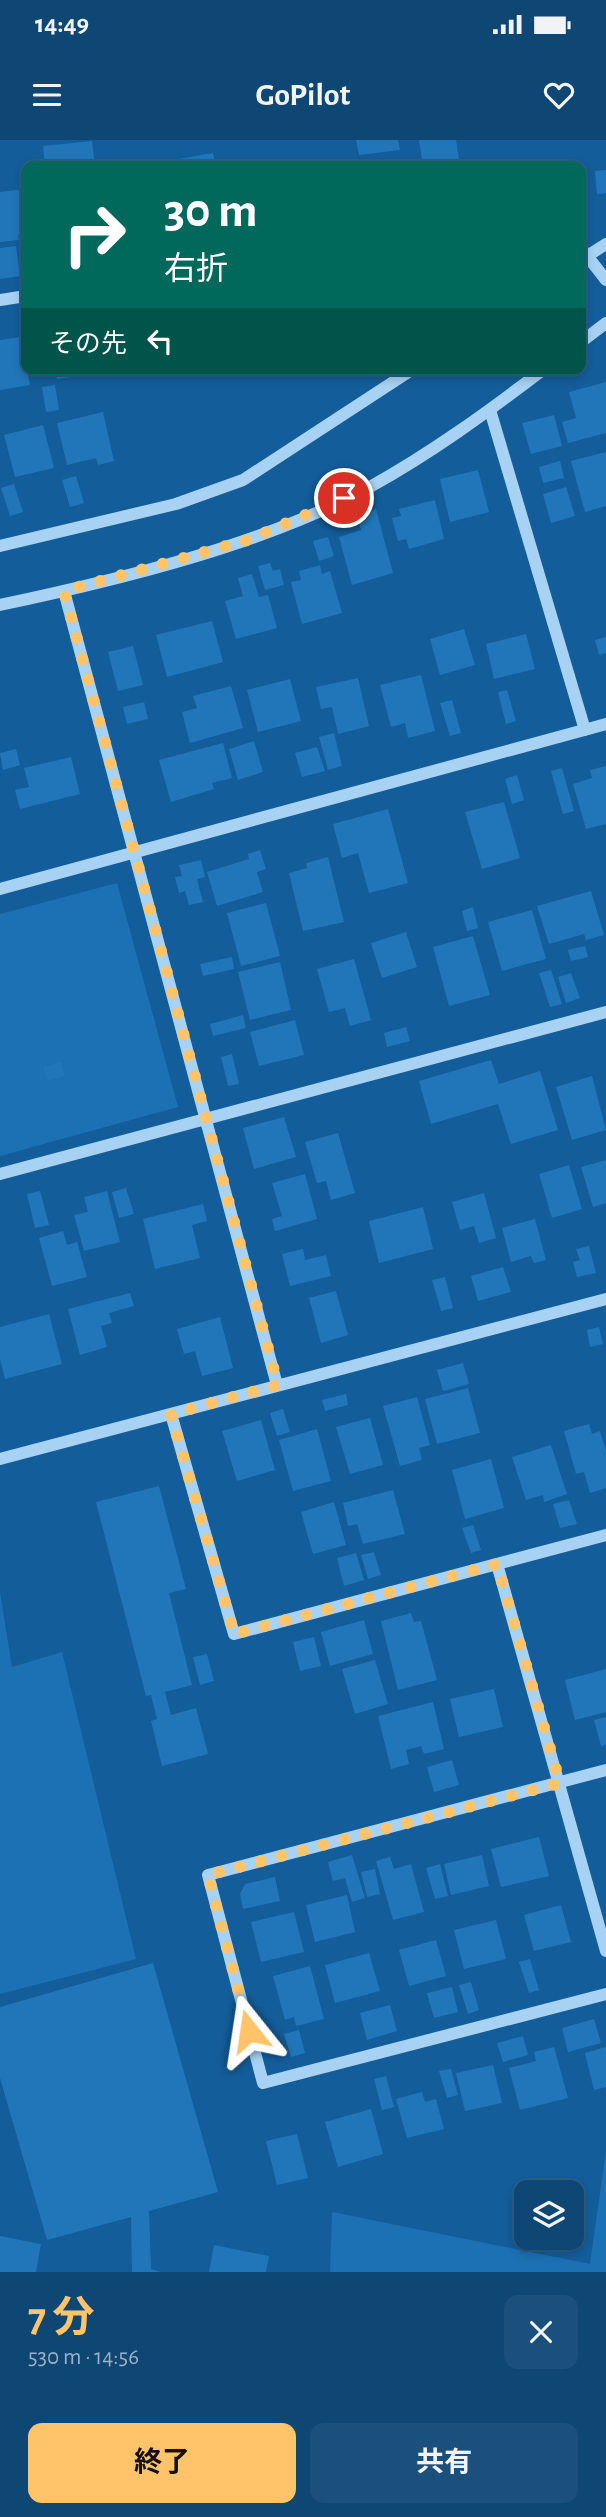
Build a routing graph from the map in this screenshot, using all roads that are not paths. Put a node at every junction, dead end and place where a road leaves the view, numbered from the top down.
1 (606, 244) edge
2 (586, 253) edge
3 (586, 256) edge
4 (606, 280) edge
5 (21, 297) edge
6 (0, 300) edge
7 (606, 323) edge
8 (586, 338) edge
9 (404, 375) edge
10 (536, 375) edge
11 (490, 410) junction
12 (0, 546) edge
13 (64, 591) junction
14 (0, 605) edge
15 (606, 724) edge
16 (585, 730) junction
17 (136, 852) junction
18 (0, 889) edge
19 (606, 1012) edge
20 (208, 1118) junction
21 (0, 1174) edge
22 (606, 1299) edge
23 (278, 1385) junction
24 (171, 1414) junction
25 (0, 1459) edge
26 (606, 1535) edge
27 (497, 1564) junction
28 (606, 1770) edge
29 (560, 1783) junction
30 (606, 1951) edge
31 (606, 1994) edge

1 - 2 street
3 - 4 street
5 - 6 street
7 - 8 street
9 - 12 street
10 - 11 street
11 - 13 street
11 - 16 street
13 - 14 street
13 - 17 street
15 - 16 street
16 - 17 street
17 - 18 street
17 - 20 street
19 - 20 street
20 - 21 street
20 - 23 street
22 - 23 street
23 - 24 street
24 - 25 street
24 - 27 street
26 - 27 street
27 - 29 street
28 - 29 street
29 - 30 street
29 - 31 street

